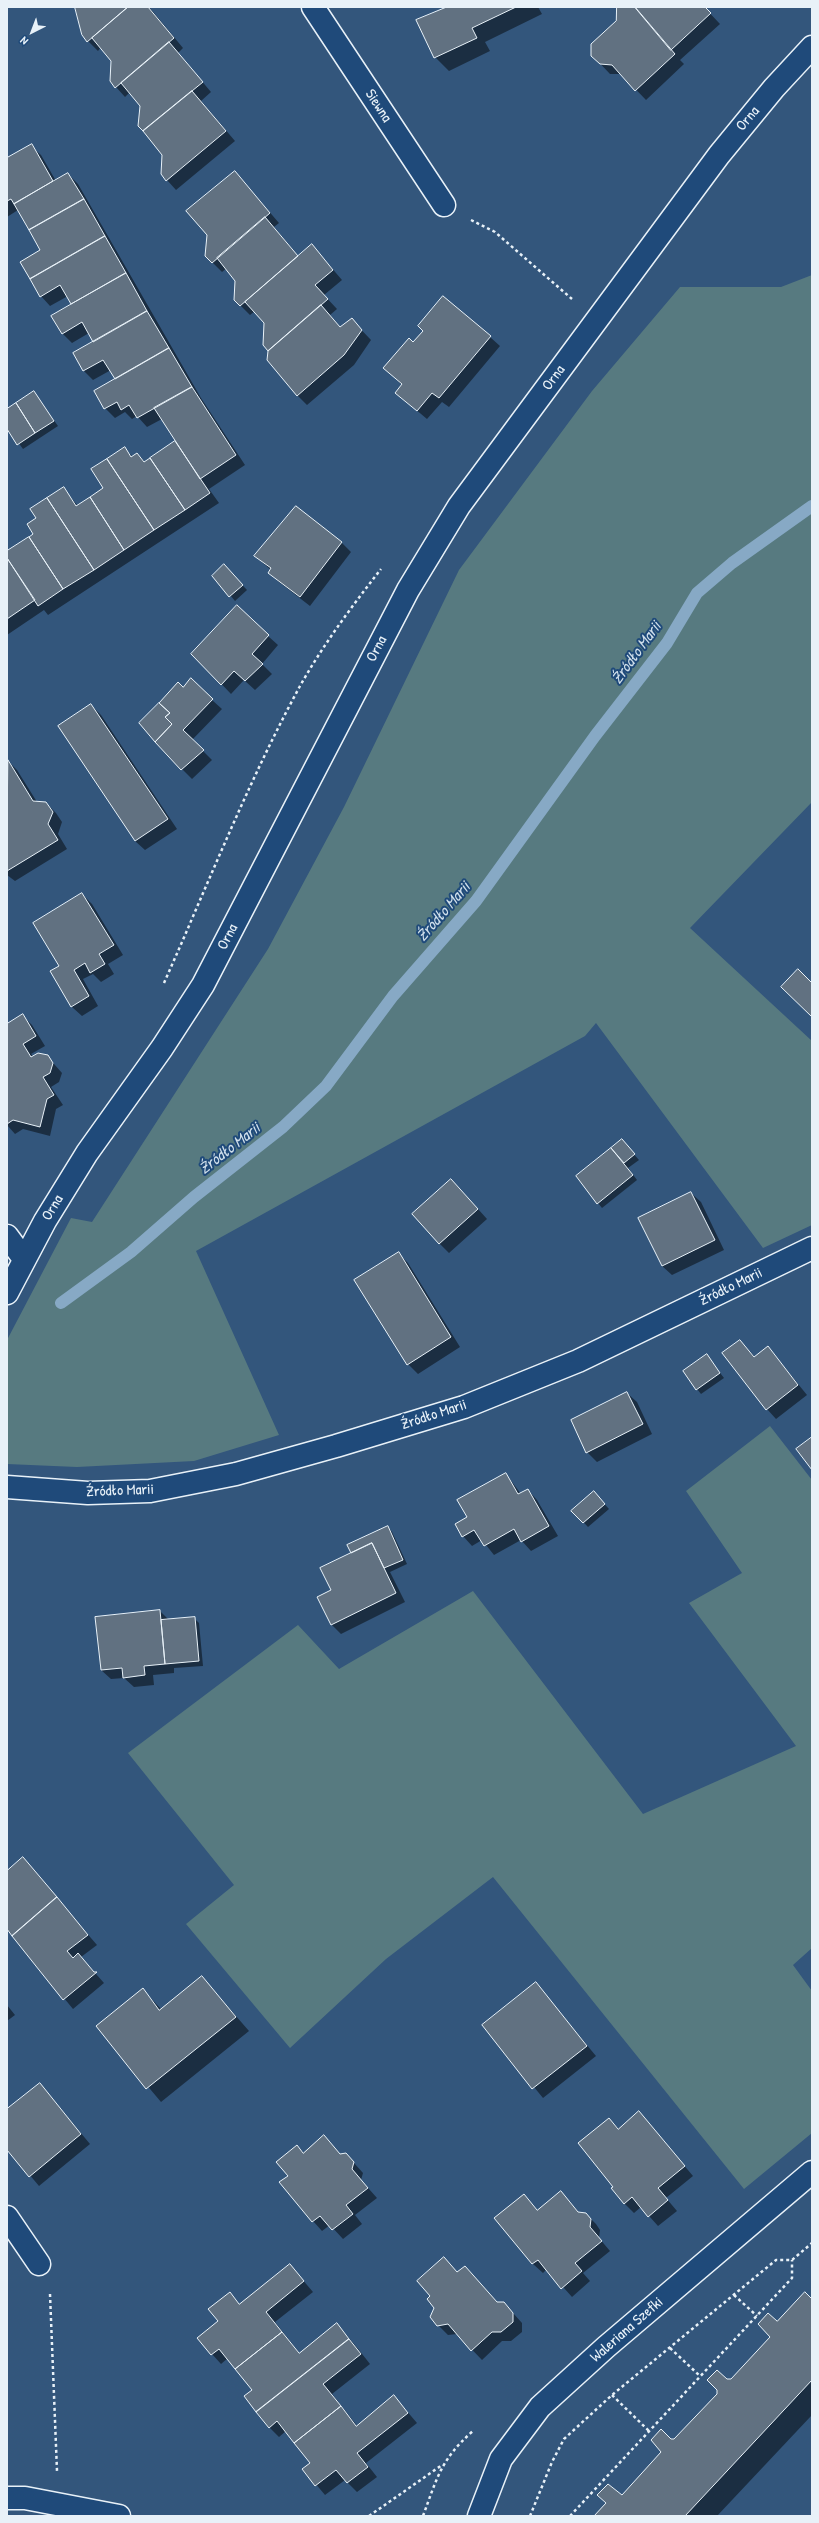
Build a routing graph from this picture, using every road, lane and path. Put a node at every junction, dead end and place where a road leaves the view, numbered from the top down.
1 (313, 7) edge
2 (812, 47) edge
3 (444, 205) dead end
4 (495, 232) dead end
5 (577, 303) dead end
6 (7, 1236) edge
7 (812, 1248) edge
8 (24, 1259) junction
9 (7, 1293) edge
10 (7, 1487) edge
11 (812, 2172) edge
12 (7, 2218) edge
13 (812, 2243) edge
14 (792, 2260) junction
15 (39, 2264) joint
16 (734, 2295) junction
17 (757, 2316) junction
18 (670, 2348) junction
19 (700, 2376) junction
20 (612, 2395) junction
21 (473, 2430) dead end
22 (649, 2431) junction
23 (442, 2465) junction
24 (57, 2475) dead end
25 (7, 2498) edge
26 (119, 2516) edge
27 (369, 2516) edge
28 (423, 2516) edge
29 (478, 2516) edge
30 (530, 2516) edge
31 (570, 2516) edge

1 - 3 street, Siewna
2 - 8 street, Orna
4 - 5 path
6 - 8 street
7 - 10 street, Źródło Marii
8 - 9 street, Orna
11 - 29 street, Waleriana Szefki
12 - 15 street
13 - 14 path
14 - 16 path
14 - 17 path
15 - 24 path
16 - 17 path
16 - 18 path
17 - 19 path
18 - 19 path
18 - 20 path
19 - 22 path
20 - 22 path
20 - 30 path
21 - 23 path
22 - 31 path
23 - 27 path
23 - 28 path
25 - 26 street

